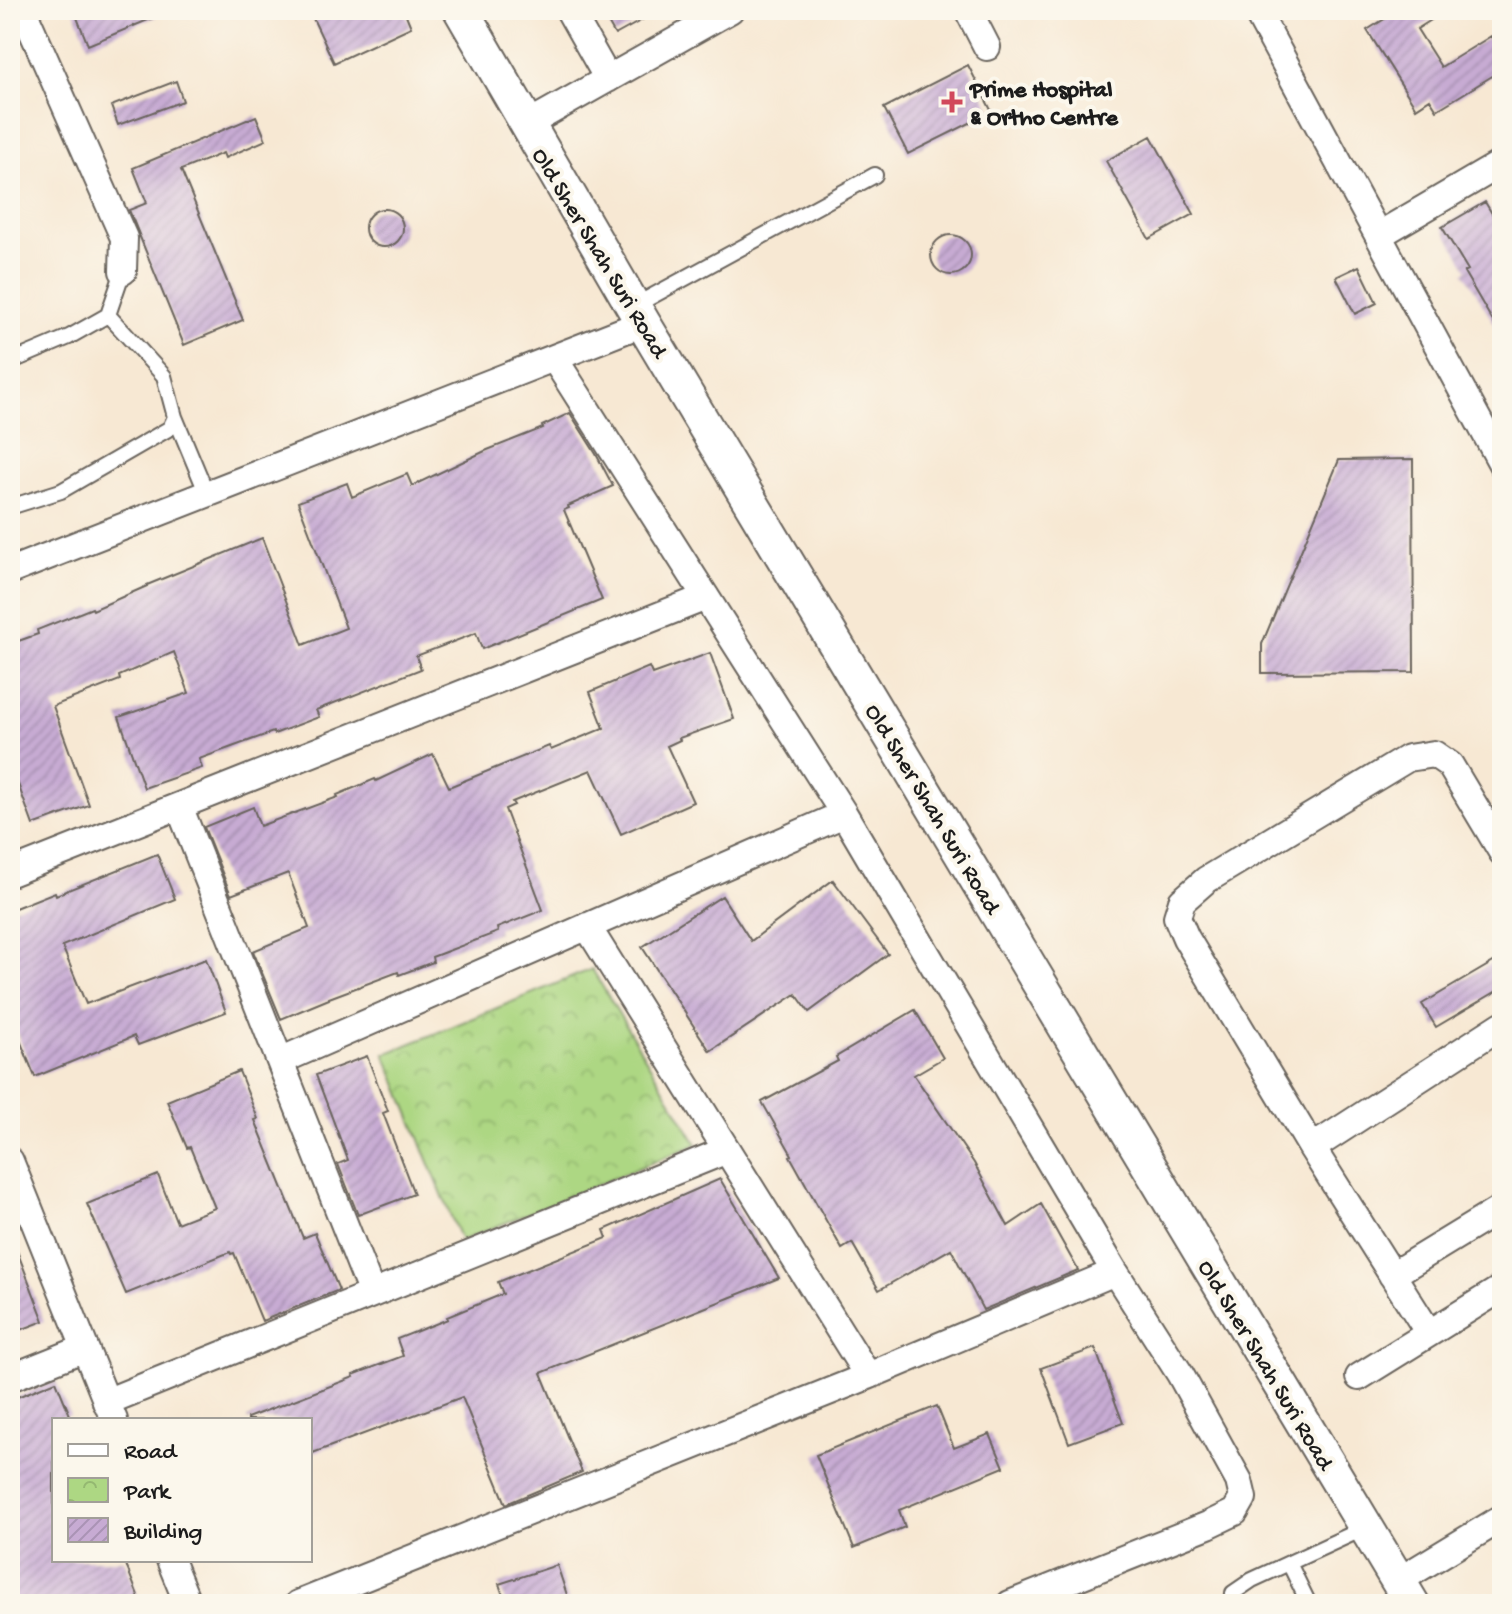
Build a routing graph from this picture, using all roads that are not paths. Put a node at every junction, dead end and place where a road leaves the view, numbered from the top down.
1 (23, 10) edge
2 (461, 10) edge
3 (569, 10) edge
4 (730, 10) edge
5 (968, 10) edge
6 (1256, 10) edge
7 (987, 47) dead end
8 (608, 79) junction
9 (526, 125) junction
10 (1502, 163) edge
11 (875, 175) dead end
12 (1379, 235) junction
13 (123, 271) joint
14 (108, 315) junction
15 (638, 315) junction
16 (554, 358) junction
17 (10, 362) edge
18 (175, 417) junction
19 (1502, 464) edge
20 (207, 494) junction
21 (10, 507) edge
22 (10, 571) edge
23 (706, 597) junction
24 (179, 806) junction
25 (844, 814) junction
26 (1499, 839) edge
27 (10, 873) edge
28 (587, 926) junction
29 (1502, 1025) edge
30 (280, 1061) junction
31 (1312, 1148) junction
32 (727, 1150) junction
33 (10, 1161) edge
34 (1502, 1208) edge
35 (1115, 1272) junction
36 (1392, 1275) junction
37 (1502, 1288) edge
38 (372, 1294) junction
39 (1429, 1333) junction
40 (85, 1348) junction
41 (868, 1376) junction
42 (1359, 1377) dead end
43 (10, 1378) edge
44 (110, 1411) edge
45 (1502, 1518) edge
46 (1365, 1528) junction
47 (171, 1562) edge
48 (1289, 1563) junction
49 (1405, 1593) edge
50 (188, 1604) edge
51 (298, 1604) edge
52 (1010, 1604) edge
53 (1232, 1604) edge
54 (1309, 1604) edge

1 - 13 street
2 - 9 street, Old Sher Shah Suri Road
3 - 8 street
4 - 8 street
5 - 7 street
6 - 12 street
8 - 9 street
9 - 15 street, Old Sher Shah Suri Road
10 - 12 street
11 - 15 lane
12 - 19 street
13 - 14 lane
14 - 17 lane
14 - 18 lane
15 - 16 street
15 - 46 street, Old Sher Shah Suri Road
16 - 20 street
16 - 23 street
18 - 20 lane
18 - 21 lane
20 - 22 street
23 - 24 street
23 - 25 street
24 - 27 street
24 - 30 street
25 - 28 street
25 - 35 street
26 - 31 street
28 - 30 street
28 - 32 street
29 - 31 street
30 - 38 street
31 - 36 street
32 - 38 street
32 - 41 street
33 - 40 street
34 - 36 street
35 - 41 street
35 - 52 street
36 - 39 street
37 - 39 street
38 - 44 street
39 - 42 street
40 - 43 street
40 - 44 street
41 - 51 street
45 - 49 street
46 - 48 lane
46 - 49 street, Old Sher Shah Suri Road
47 - 50 street
48 - 53 lane
48 - 54 lane

